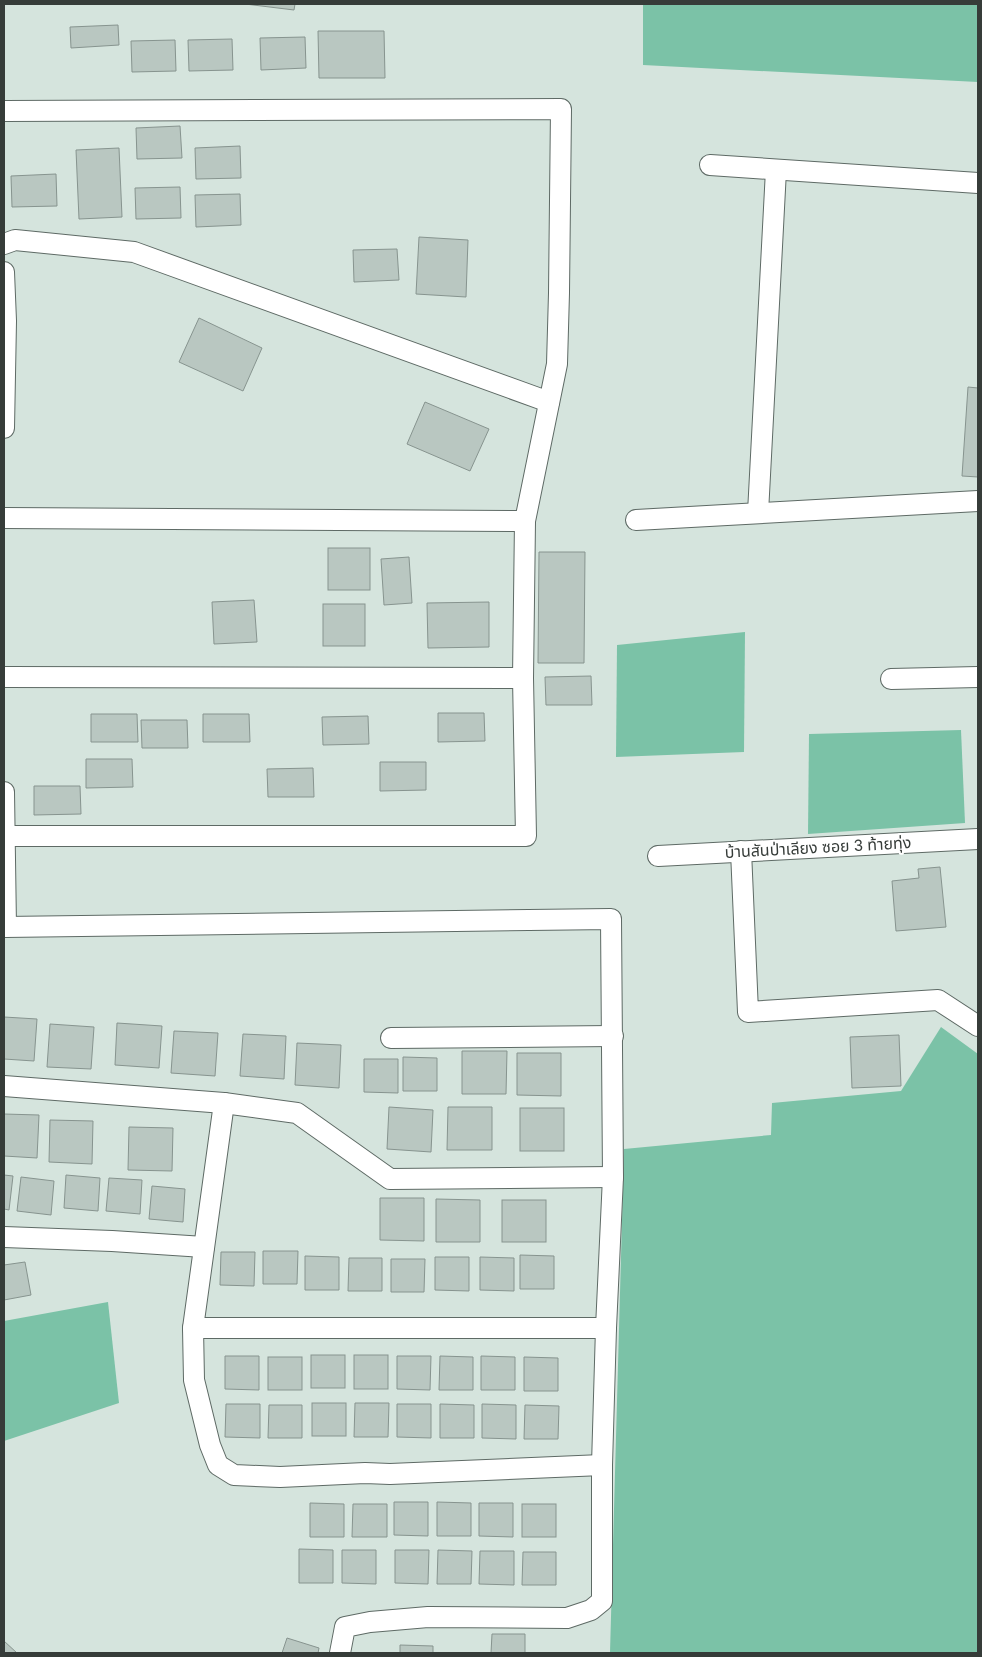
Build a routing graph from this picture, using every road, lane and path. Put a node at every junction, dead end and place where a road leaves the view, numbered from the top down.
1 (4, 112) edge
2 (710, 165) dead end
3 (776, 170) junction
4 (978, 183) edge
5 (4, 244) edge
6 (4, 272) edge
7 (5, 321) edge
8 (549, 402) junction
9 (4, 428) edge
10 (978, 501) edge
11 (758, 513) junction
12 (4, 518) edge
13 (636, 520) dead end
14 (525, 521) junction
15 (4, 677) edge
16 (978, 677) edge
17 (523, 678) junction
18 (891, 679) dead end
19 (4, 792) edge
20 (4, 836) edge
21 (978, 839) edge
22 (741, 851) junction
23 (658, 856) dead end
24 (5, 927) edge
25 (978, 1026) edge
26 (613, 1036) junction
27 (391, 1038) dead end
28 (4, 1086) edge
29 (224, 1103) junction
30 (613, 1177) junction
31 (4, 1237) edge
32 (204, 1247) junction
33 (193, 1328) junction
34 (606, 1328) junction
35 (602, 1465) junction
36 (340, 1653) edge

1 - 8 street
2 - 3 street
3 - 4 street
3 - 11 street
5 - 8 street
6 - 7 street
7 - 9 street
8 - 14 street
10 - 11 street
11 - 13 street
12 - 14 street
14 - 17 street
15 - 17 street
16 - 18 street
17 - 20 street
19 - 20 street
20 - 24 street
21 - 22 street, บ้านสันป่าเลียง ซอย 3 ท้ายทุ่ง
22 - 23 street, บ้านสันป่าเลียง ซอย 3 ท้ายทุ่ง
22 - 25 street
24 - 26 street
26 - 27 street
26 - 30 street
28 - 29 street
29 - 30 street
29 - 32 street
30 - 34 street
31 - 32 street
32 - 33 street
33 - 34 street
33 - 35 street
34 - 35 street
35 - 36 street

